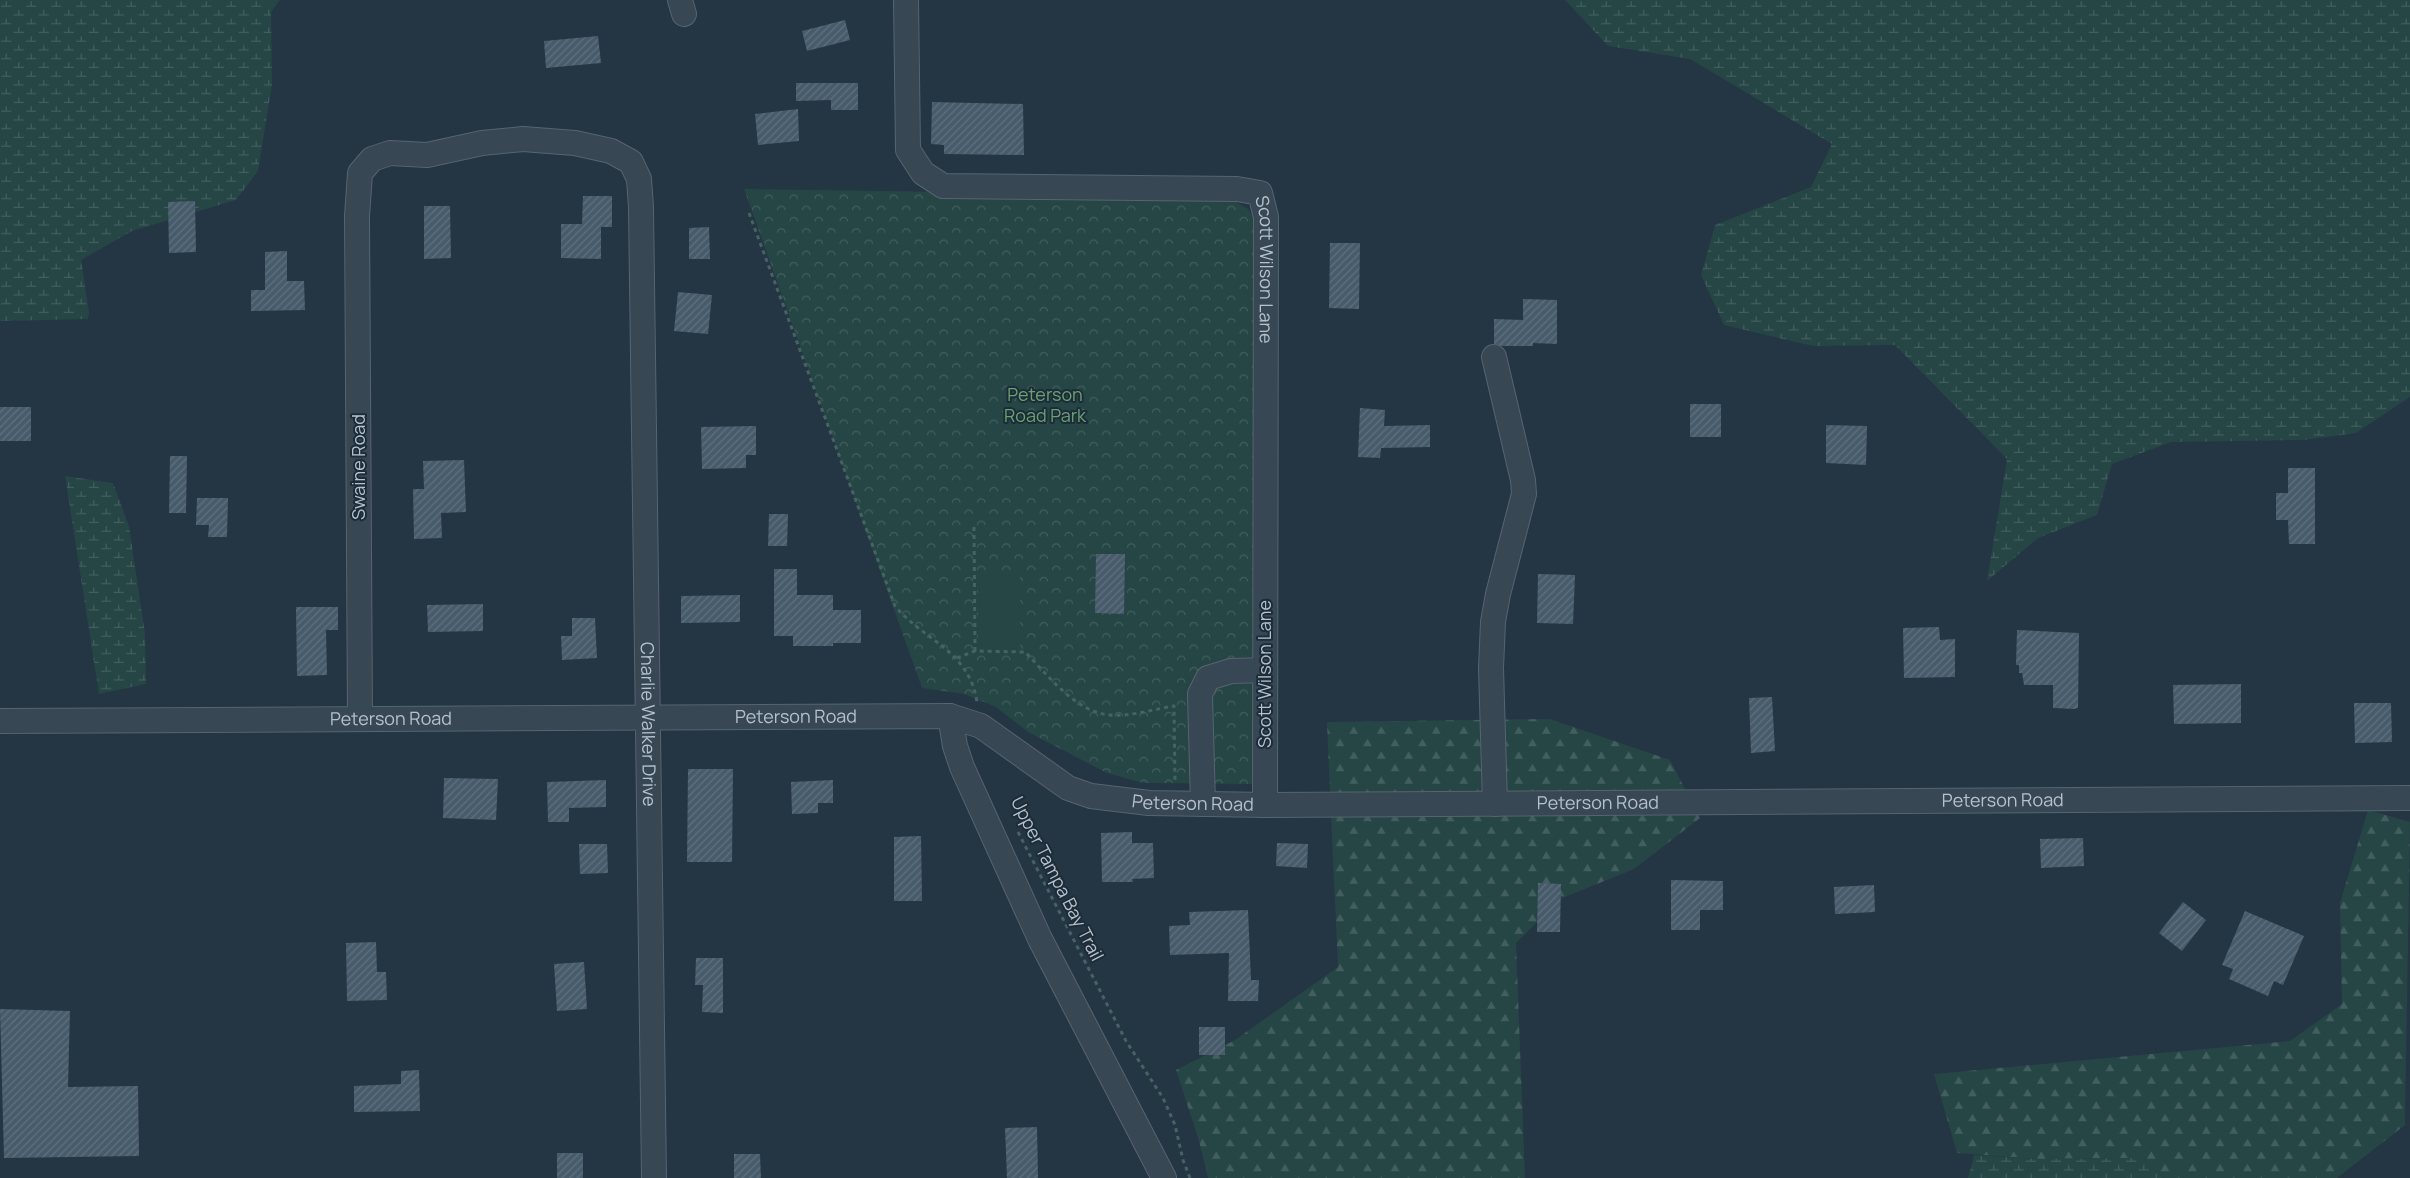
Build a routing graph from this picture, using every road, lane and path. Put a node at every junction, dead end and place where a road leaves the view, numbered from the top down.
1 (906, 0) edge
2 (749, 213) dead end
3 (643, 271) joint
4 (1494, 357) dead end
5 (974, 527) dead end
6 (975, 651) junction
7 (957, 658) junction
8 (1265, 670) junction
9 (648, 716) junction
10 (950, 716) junction
11 (360, 719) junction
12 (0, 721) edge
13 (981, 726) junction
14 (1175, 786) dead end
15 (2410, 798) edge
16 (1203, 804) junction
17 (1495, 804) junction
18 (1265, 805) junction
19 (1016, 829) dead end
20 (654, 1178) edge
21 (1164, 1178) edge
22 (1190, 1178) edge

1 - 8 street, Scott Wilson Lane
2 - 7 path
3 - 9 street, Charlie Walker Drive
3 - 11 street, Swaine Road
4 - 17 street
5 - 6 path
6 - 7 path
6 - 14 path
7 - 13 path
8 - 16 street
8 - 18 street, Scott Wilson Lane
9 - 10 street, Peterson Road
9 - 11 street, Peterson Road
9 - 20 street, Charlie Walker Drive
10 - 13 street, Peterson Road
10 - 21 street
11 - 12 street, Peterson Road
13 - 16 street, Peterson Road
15 - 17 street, Peterson Road
16 - 18 street, Peterson Road
17 - 18 street, Peterson Road
19 - 22 path, Upper Tampa Bay Trail

